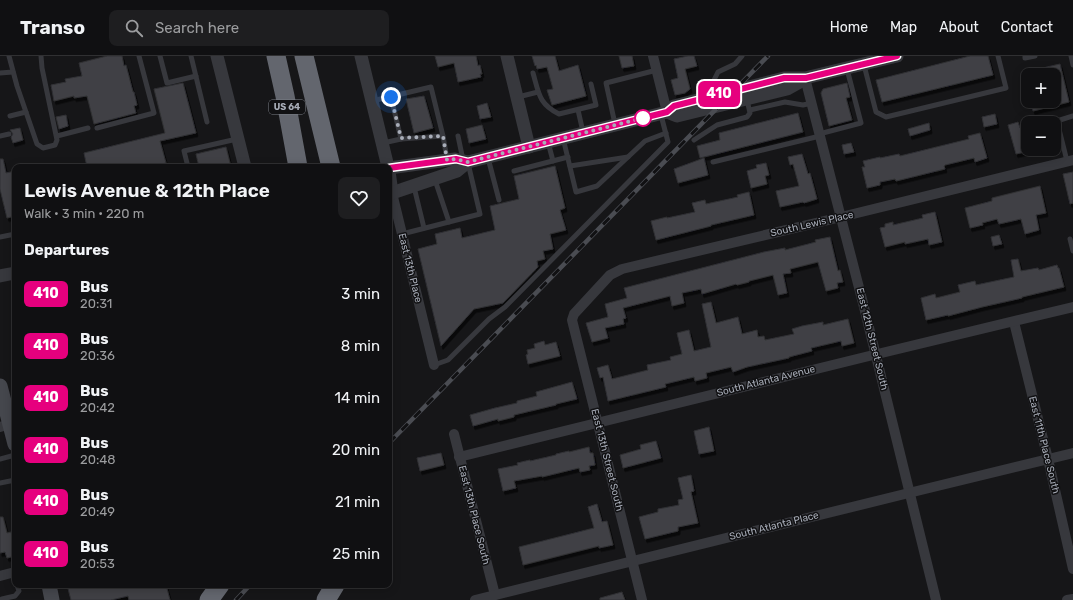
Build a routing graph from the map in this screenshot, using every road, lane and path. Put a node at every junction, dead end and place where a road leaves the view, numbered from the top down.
1 (9, 56) edge
2 (41, 56) edge
3 (139, 56) edge
4 (160, 56) edge
5 (191, 56) edge
6 (217, 56) edge
7 (276, 56) edge
8 (304, 56) edge
9 (361, 56) edge
10 (507, 56) edge
11 (653, 56) edge
12 (742, 56) edge
13 (897, 56) edge
14 (998, 56) edge
15 (1025, 56) edge
16 (1035, 56) edge
17 (1071, 56) edge
18 (864, 64) junction
19 (1073, 65) edge
20 (847, 68) junction
21 (657, 70) junction
22 (13, 72) junction
23 (0, 73) edge
24 (533, 74) dead end
25 (196, 76) junction
26 (806, 78) junction
27 (591, 84) dead end
28 (538, 92) junction
29 (391, 97) junction
30 (706, 97) junction
31 (517, 98) junction
32 (372, 101) junction
33 (812, 103) junction
34 (748, 104) junction
35 (578, 110) junction
36 (26, 112) junction
37 (664, 113) junction
38 (10, 116) dead end
39 (1073, 116) edge
40 (207, 122) dead end
41 (615, 125) junction
42 (88, 128) dead end
43 (97, 128) dead end
44 (583, 133) junction
45 (666, 133) junction
46 (9, 134) dead end
47 (819, 135) junction
48 (0, 136) edge
49 (56, 136) junction
50 (443, 136) junction
51 (458, 136) dead end
52 (401, 138) junction
53 (563, 138) junction
54 (238, 139) junction
55 (694, 140) dead end
56 (548, 142) junction
57 (382, 143) junction
58 (529, 146) junction
59 (488, 157) junction
60 (568, 157) junction
61 (628, 157) junction
62 (330, 160) edge
63 (447, 160) junction
64 (465, 161) junction
65 (553, 161) junction
66 (1070, 161) edge
67 (712, 162) dead end
68 (297, 163) edge
69 (187, 164) edge
70 (244, 164) edge
71 (388, 164) edge
72 (570, 166) junction
73 (392, 169) edge
74 (514, 171) dead end
75 (435, 179) junction
76 (414, 186) junction
77 (392, 193) edge
78 (499, 200) dead end
79 (392, 201) edge
80 (841, 217) junction
81 (449, 222) junction
82 (424, 228) junction
83 (402, 234) junction
84 (12, 235) edge
85 (0, 237) edge
86 (1070, 239) dead end
87 (1073, 251) edge
88 (12, 274) edge
89 (0, 276) edge
90 (1073, 307) edge
91 (572, 320) joint
92 (1014, 322) junction
93 (876, 354) junction
94 (434, 365) joint
95 (0, 386) edge
96 (598, 423) junction
97 (5, 425) edge
98 (454, 434) dead end
99 (12, 438) edge
100 (1073, 453) edge
101 (12, 456) edge
102 (459, 457) junction
103 (0, 459) edge
104 (1048, 459) junction
105 (12, 481) edge
106 (0, 483) edge
107 (910, 493) junction
108 (633, 561) junction
109 (1073, 569) edge
110 (12, 574) edge
111 (0, 576) edge
112 (18, 588) edge
113 (50, 588) edge
114 (218, 588) edge
115 (333, 588) edge
116 (344, 588) edge
117 (0, 592) edge
118 (495, 595) junction
119 (2, 599) edge
120 (1073, 599) edge
121 (52, 600) edge
122 (209, 600) edge
123 (326, 600) edge
124 (342, 600) edge
125 (475, 600) edge
126 (642, 600) edge
127 (936, 600) edge
128 (1067, 600) edge

1 - 22 lane
2 - 49 lane
3 - 43 lane
4 - 25 lane
5 - 25 lane
6 - 54 street
7 - 68 highway, US 64
8 - 62 highway, US 64
9 - 32 street, East 13th Place
10 - 31 street
11 - 21 street
12 - 30 lane
13 - 18 street
14 - 18 lane
15 - 16 lane
17 - 19 lane
18 - 20 street
20 - 26 street
20 - 47 lane
21 - 37 street
21 - 41 lane
22 - 23 lane
22 - 36 lane
24 - 28 lane
25 - 40 lane
26 - 30 street
26 - 33 street, East 12th Street South
26 - 34 street
27 - 35 lane
28 - 31 lane
28 - 35 lane
29 - 32 lane
29 - 50 lane
29 - 52 lane
30 - 37 street
31 - 58 street
32 - 57 street, East 13th Place
33 - 34 lane
33 - 47 street, East 12th Street South
34 - 37 street
34 - 55 lane
35 - 44 lane
36 - 38 lane
36 - 49 lane
37 - 41 street
37 - 45 lane
39 - 66 lane
41 - 44 street
42 - 49 lane
44 - 53 street
45 - 61 lane
45 - 94 lane
46 - 48 lane
47 - 67 lane
47 - 80 street, East 12th Street South
50 - 52 lane
50 - 63 lane
51 - 64 lane
52 - 57 lane
53 - 56 street
53 - 60 lane
54 - 69 lane
54 - 70 street
56 - 58 street
56 - 65 lane
57 - 71 street, East 13th Place
58 - 59 street
59 - 64 street
59 - 78 lane
60 - 65 lane
60 - 72 lane
61 - 72 lane
61 - 72 lane
63 - 64 street
63 - 73 street
64 - 75 street
64 - 81 lane
65 - 74 lane
66 - 80 street, South Lewis Place
75 - 76 street
75 - 81 lane
76 - 77 street
76 - 82 lane
79 - 83 street, East 13th Place
80 - 91 street, South Lewis Place
80 - 93 street, East 12th Street South
81 - 82 lane
82 - 83 lane
83 - 94 street, East 13th Place
84 - 85 lane
86 - 87 lane
88 - 89 street
90 - 92 street, South Atlanta Avenue
91 - 96 street, East 13th Street South
92 - 93 street, South Atlanta Avenue
92 - 104 street, East 11th Place South
93 - 96 street, South Atlanta Avenue
93 - 107 street, East 12th Street South
95 - 97 main road
96 - 102 street, South Atlanta Avenue
96 - 108 street, East 13th Street South
97 - 99 main road
98 - 102 street, East 13th Place South
100 - 104 street, South Atlanta Place
101 - 103 lane
102 - 118 street, East 13th Place South
104 - 107 street, South Atlanta Place
104 - 109 street, East 11th Place South
105 - 106 lane
107 - 108 street, South Atlanta Place
107 - 127 street, East 12th Street South
108 - 118 street, South Atlanta Place
108 - 126 street, East 13th Street South
110 - 111 street
112 - 119 lane
113 - 121 main road
114 - 122 highway
115 - 123 highway
116 - 124 highway
117 - 119 lane
118 - 125 street, South Atlanta Place
120 - 128 street

